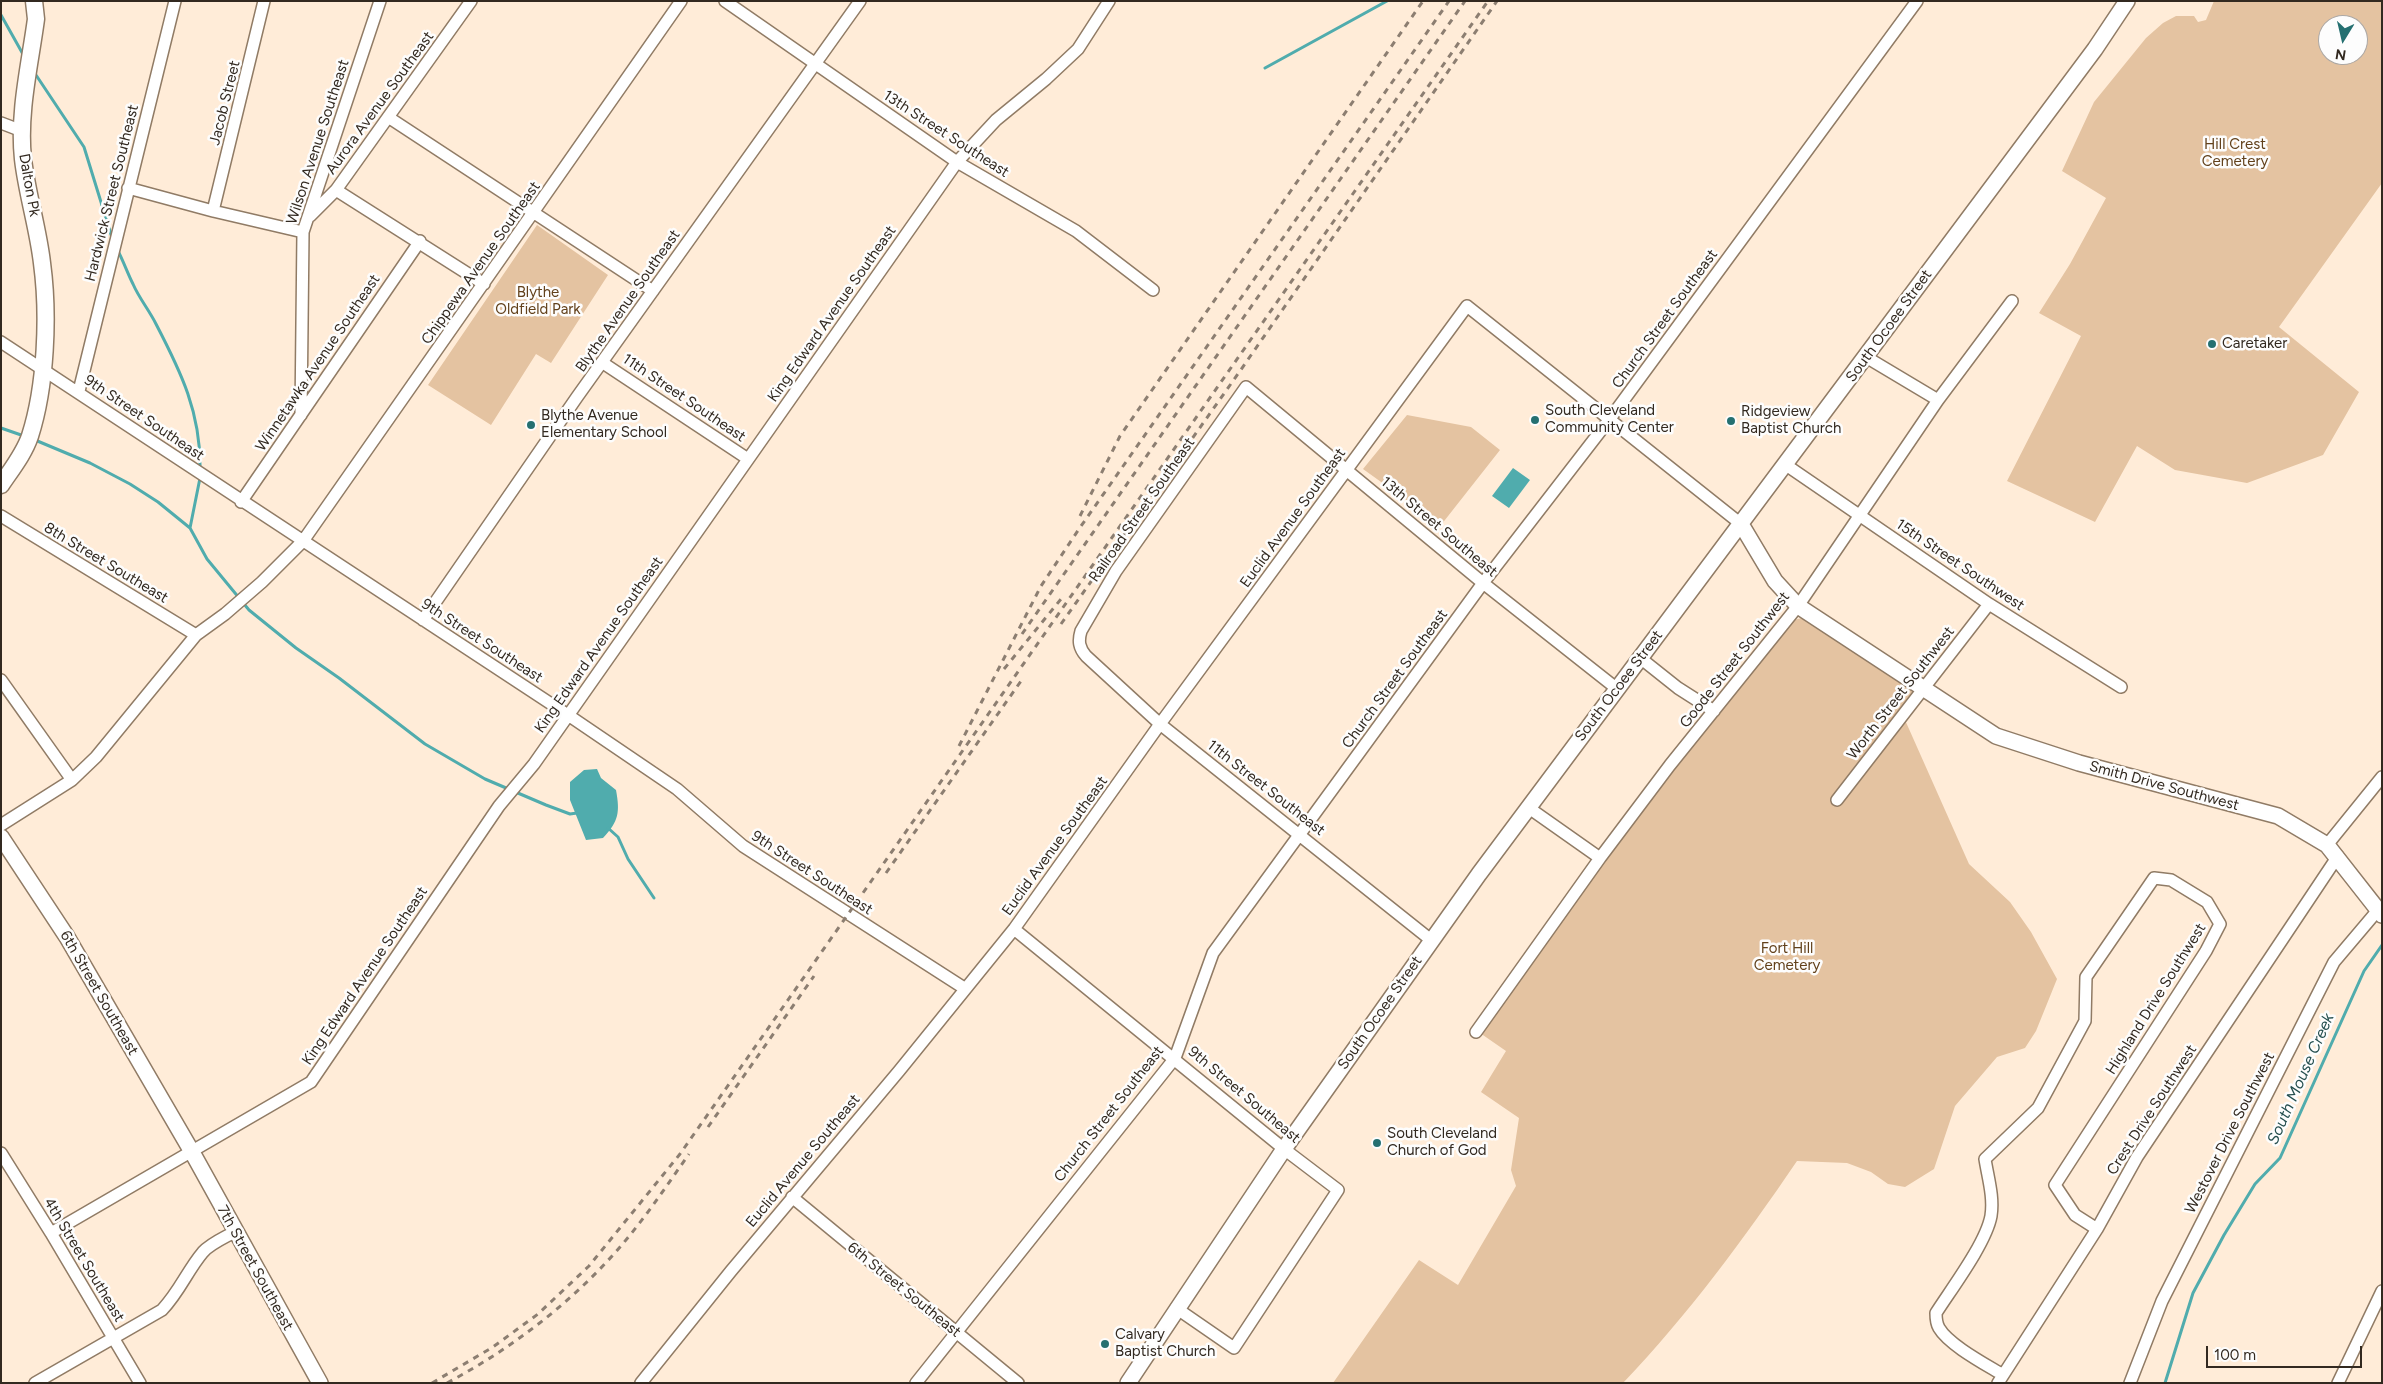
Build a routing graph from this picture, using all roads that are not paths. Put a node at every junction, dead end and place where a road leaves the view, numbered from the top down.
1 (34, 1) edge
2 (175, 1) edge
3 (264, 1) edge
4 (380, 1) edge
5 (471, 1) edge
6 (682, 1) edge
7 (724, 1) edge
8 (860, 1) edge
9 (1109, 1) edge
10 (1917, 1) edge
11 (2127, 1) edge
12 (814, 64) junction
13 (388, 117) junction
14 (1, 123) edge
15 (22, 131) junction
16 (957, 162) junction
17 (128, 188) junction
18 (336, 190) junction
19 (213, 211) junction
20 (535, 212) junction
21 (308, 218) junction
22 (303, 232) junction
23 (420, 241) junction
24 (484, 284) junction
25 (653, 290) junction
26 (1153, 290) dead end
27 (2012, 301) dead end
28 (1, 342) edge
29 (1866, 357) junction
30 (603, 363) junction
31 (42, 370) junction
32 (1246, 387) joint
33 (78, 392) junction
34 (1938, 400) junction
35 (301, 415) junction
36 (1609, 420) junction
37 (748, 459) junction
38 (1786, 465) junction
39 (1348, 470) junction
40 (1, 485) edge
41 (242, 502) junction
42 (1858, 515) junction
43 (1, 516) edge
44 (1741, 524) junction
45 (303, 541) junction
46 (1483, 583) junction
47 (1989, 604) junction
48 (1798, 606) junction
49 (423, 620) junction
50 (196, 635) junction
51 (1086, 656) joint
52 (1640, 658) junction
53 (1, 680) edge
54 (2121, 687) dead end
55 (1616, 688) junction
56 (1923, 688) junction
57 (1714, 711) junction
58 (568, 715) junction
59 (1160, 724) junction
60 (2382, 777) edge
61 (72, 780) junction
62 (1837, 800) dead end
63 (1529, 808) junction
64 (1, 825) edge
65 (1300, 834) junction
66 (1, 837) edge
67 (2327, 845) junction
68 (2338, 856) junction
69 (1600, 858) junction
70 (2380, 912) edge
71 (1014, 929) junction
72 (1431, 940) junction
73 (964, 988) junction
74 (1476, 1032) dead end
75 (1175, 1058) junction
76 (1284, 1149) junction
77 (192, 1152) junction
78 (1, 1153) edge
79 (792, 1197) junction
80 (2097, 1228) junction
81 (236, 1231) junction
82 (51, 1233) junction
83 (2382, 1291) edge
84 (1176, 1308) junction
85 (956, 1332) junction
86 (113, 1336) junction
87 (2000, 1379) edge
88 (35, 1383) edge
89 (140, 1383) edge
90 (320, 1383) edge
91 (641, 1383) edge
92 (916, 1383) edge
93 (1018, 1383) edge
94 (1128, 1383) edge
95 (2130, 1383) edge
96 (2338, 1383) edge

1 - 15 main road, Dalton Pk
2 - 17 street, Hardwick Street Southeast
3 - 19 street, Jacob Street
4 - 21 street, Wilson Avenue Southeast
5 - 13 street, Aurora Avenue Southeast
6 - 20 street, Chippewa Avenue Southeast
7 - 12 street, 13th Street Southeast
8 - 12 street, Blythe Avenue Southeast
9 - 16 street, King Edward Avenue Southeast
10 - 36 street, Church Street Southeast
11 - 29 street, South Ocoee Street
12 - 16 street, 13th Street Southeast
12 - 25 street, Blythe Avenue Southeast
13 - 18 street, Aurora Avenue Southeast
13 - 20 street
14 - 15 street
15 - 31 main road, Dalton Pk
16 - 26 street, 13th Street Southeast
16 - 37 street, King Edward Avenue Southeast
17 - 19 street
17 - 33 street, Hardwick Street Southeast
18 - 21 street, Aurora Avenue Southeast
18 - 23 street
19 - 22 street
20 - 24 street, Chippewa Avenue Southeast
20 - 25 street
21 - 22 street, Wilson Avenue Southeast
22 - 35 street, Wilson Avenue Southeast
23 - 24 street
23 - 35 street, Winnetawka Avenue Southeast
24 - 45 street, Chippewa Avenue Southeast
25 - 30 street, Blythe Avenue Southeast
27 - 34 street, Goode Street Southwest
28 - 31 street, 9th Street Southeast
29 - 34 street
29 - 38 street, South Ocoee Street
30 - 37 street, 11th Street Southeast
30 - 49 street, Blythe Avenue Southeast
31 - 33 street, 9th Street Southeast
31 - 40 main road, Dalton Pk
32 - 39 street, 13th Street Southeast
32 - 51 street, Railroad Street Southeast
33 - 41 street, 9th Street Southeast
34 - 42 street, Goode Street Southwest
35 - 41 street, Winnetawka Avenue Southeast
36 - 39 street, Euclid Avenue Southeast
36 - 44 street
36 - 46 street, Church Street Southeast
37 - 58 street, King Edward Avenue Southeast
38 - 42 street, 15th Street Southwest
38 - 44 street, South Ocoee Street
39 - 46 street, 13th Street Southeast
39 - 59 street, Euclid Avenue Southeast
41 - 45 street, 9th Street Southeast
42 - 47 street, 15th Street Southwest
42 - 48 street, Goode Street Southwest
43 - 50 street, 8th Street Southeast
44 - 48 street, Smith Drive Southwest
44 - 52 street, South Ocoee Street
45 - 49 street, 9th Street Southeast
45 - 50 street, Chippewa Avenue Southeast
46 - 55 street, 13th Street Southeast
46 - 65 street, Church Street Southeast
47 - 54 street, 15th Street Southwest
47 - 56 street, Worth Street Southwest
48 - 56 street, Smith Drive Southwest
48 - 57 street, Goode Street Southwest
49 - 58 street, 9th Street Southeast
50 - 61 street, Chippewa Avenue Southeast
51 - 59 street, 11th Street Southeast
52 - 55 street, South Ocoee Street
52 - 57 street
53 - 61 street
55 - 63 street, South Ocoee Street
56 - 62 street, Worth Street Southwest
56 - 67 street, Smith Drive Southwest
57 - 69 street, Goode Street Southwest
58 - 73 street, 9th Street Southeast
58 - 77 street, King Edward Avenue Southeast
59 - 65 street, 11th Street Southeast
59 - 71 street, Euclid Avenue Southeast
60 - 67 street
61 - 64 street, Chippewa Avenue Southeast
63 - 69 street
63 - 72 street, South Ocoee Street
65 - 72 street, 11th Street Southeast
65 - 75 street, Church Street Southeast
66 - 77 street, 6th Street Southeast
67 - 68 street, Smith Drive Southwest
68 - 70 street, Smith Drive Southwest
68 - 80 street, Crest Drive Southwest
69 - 74 street, Goode Street Southwest
70 - 95 street, Westover Drive Southwest
71 - 73 street, Euclid Avenue Southeast
71 - 75 street, 9th Street Southeast
72 - 76 street, South Ocoee Street
73 - 79 street, Euclid Avenue Southeast
75 - 76 street, 9th Street Southeast
75 - 85 street, Church Street Southeast
76 - 84 street, South Ocoee Street
76 - 84 street, 9th Street Southeast
77 - 81 street, 7th Street Southeast
77 - 82 street, King Edward Avenue Southeast
78 - 82 street, 4th Street Southeast
79 - 85 street, 6th Street Southeast
79 - 91 street, Euclid Avenue Southeast
80 - 87 street, Crest Drive Southwest
80 - 87 street, Highland Drive Southwest
81 - 86 street
81 - 90 street, 7th Street Southeast
82 - 86 street, 4th Street Southeast
83 - 96 street
84 - 94 street, South Ocoee Street
85 - 92 street, Church Street Southeast
85 - 93 street, 6th Street Southeast
86 - 88 street
86 - 89 street, 4th Street Southeast

